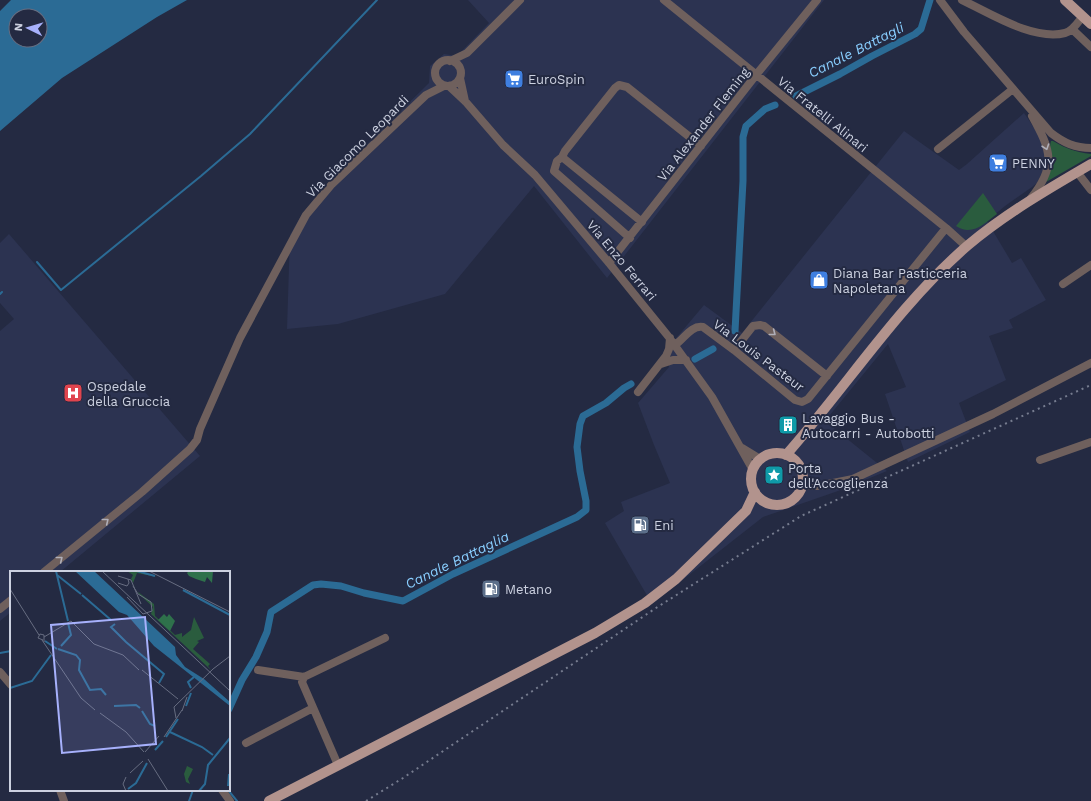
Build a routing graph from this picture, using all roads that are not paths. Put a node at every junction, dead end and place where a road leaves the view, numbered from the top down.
1 (520, 0) edge
2 (664, 0) edge
3 (817, 0) edge
4 (940, 0) edge
5 (962, 0) edge
6 (1065, 0) edge
7 (1071, 0) edge
8 (1084, 17) edge
9 (1072, 29) junction
10 (1091, 46) edge
11 (467, 53) junction
12 (450, 61) junction
13 (460, 74) junction
14 (756, 75) junction
15 (435, 78) junction
16 (446, 86) junction
17 (1013, 89) junction
18 (426, 95) junction
19 (1022, 100) junction
20 (466, 101) junction
21 (701, 146) junction
22 (1091, 148) edge
23 (938, 149) dead end
24 (562, 157) junction
25 (1091, 164) edge
26 (1077, 172) junction
27 (1091, 190) edge
28 (1027, 203) junction
29 (642, 222) junction
30 (946, 228) junction
31 (630, 238) junction
32 (966, 247) junction
33 (609, 263) junction
34 (1091, 265) edge
35 (1063, 284) dead end
36 (673, 342) junction
37 (734, 350) junction
38 (686, 360) junction
39 (1091, 363) edge
40 (661, 364) junction
41 (827, 376) junction
42 (638, 392) dead end
43 (802, 436) junction
44 (1091, 442) edge
45 (742, 448) junction
46 (786, 454) junction
47 (760, 459) junction
48 (1040, 460) dead end
49 (797, 462) junction
50 (753, 470) junction
51 (802, 486) junction
52 (755, 492) junction
53 (766, 502) junction
54 (746, 511) junction
55 (45, 571) edge
56 (10, 601) edge
57 (0, 609) edge
58 (385, 638) dead end
59 (258, 670) dead end
60 (0, 672) edge
61 (304, 677) junction
62 (10, 684) edge
63 (313, 708) junction
64 (246, 743) dead end
65 (338, 765) junction
66 (60, 791) edge
67 (223, 791) edge
68 (64, 801) edge
69 (230, 801) edge
70 (269, 801) edge

1 - 11 street, Via Giacomo Leopardi
2 - 14 street, Via Fratelli Alinari
3 - 14 street, Via Alexander Fleming
4 - 17 street
5 - 9 street
6 - 8 main road
7 - 8 main road
8 - 9 street
9 - 10 street
11 - 12 street, Via Giacomo Leopardi
11 - 13 street, Via Giacomo Leopardi
12 - 13 street
12 - 15 street, Via Giacomo Leopardi
13 - 16 street, Via Giacomo Leopardi
13 - 20 street
14 - 21 street, Via Alexander Fleming
14 - 30 street, Via Fratelli Alinari
15 - 16 street
15 - 18 street, Via Giacomo Leopardi
16 - 18 street, Via Giacomo Leopardi
16 - 20 street, Via Enzo Ferrari
17 - 19 street
17 - 23 street
55 -> 18 street, Via Giacomo Leopardi
19 - 22 street
19 -> 28 street
20 - 33 street, Via Enzo Ferrari
21 - 24 street
21 - 29 street, Via Alexander Fleming
24 - 29 street
24 - 31 street
25 - 26 main road
26 - 27 street
26 - 28 main road
28 - 32 main road
29 - 31 street, Via Alexander Fleming
30 - 32 street, Via Fratelli Alinari
30 - 41 street, Via Louis Pasteur
31 - 33 street, Via Alexander Fleming
32 - 43 main road
33 - 36 street, Via Enzo Ferrari
34 - 35 street
36 - 37 street, Via Louis Pasteur
36 - 38 street, Via Enzo Ferrari
36 - 40 street
37 -> 41 street
37 - 41 street, Via Louis Pasteur
38 - 40 street
38 - 45 street, Via Enzo Ferrari
39 - 51 street
40 - 42 street
43 - 46 main road
43 - 49 main road
44 - 48 street
45 - 47 street
45 - 50 street, Via Enzo Ferrari
46 - 47 main road
46 - 49 main road
47 - 50 main road
49 - 51 main road
50 - 52 main road
51 - 53 main road
52 - 53 main road
52 - 54 main road
53 - 54 main road
54 - 65 main road
56 - 57 street
58 - 61 street
59 - 61 street
60 - 62 street
61 - 63 street
63 - 64 street
63 - 65 street
65 - 70 main road
66 - 68 street
67 - 69 street

